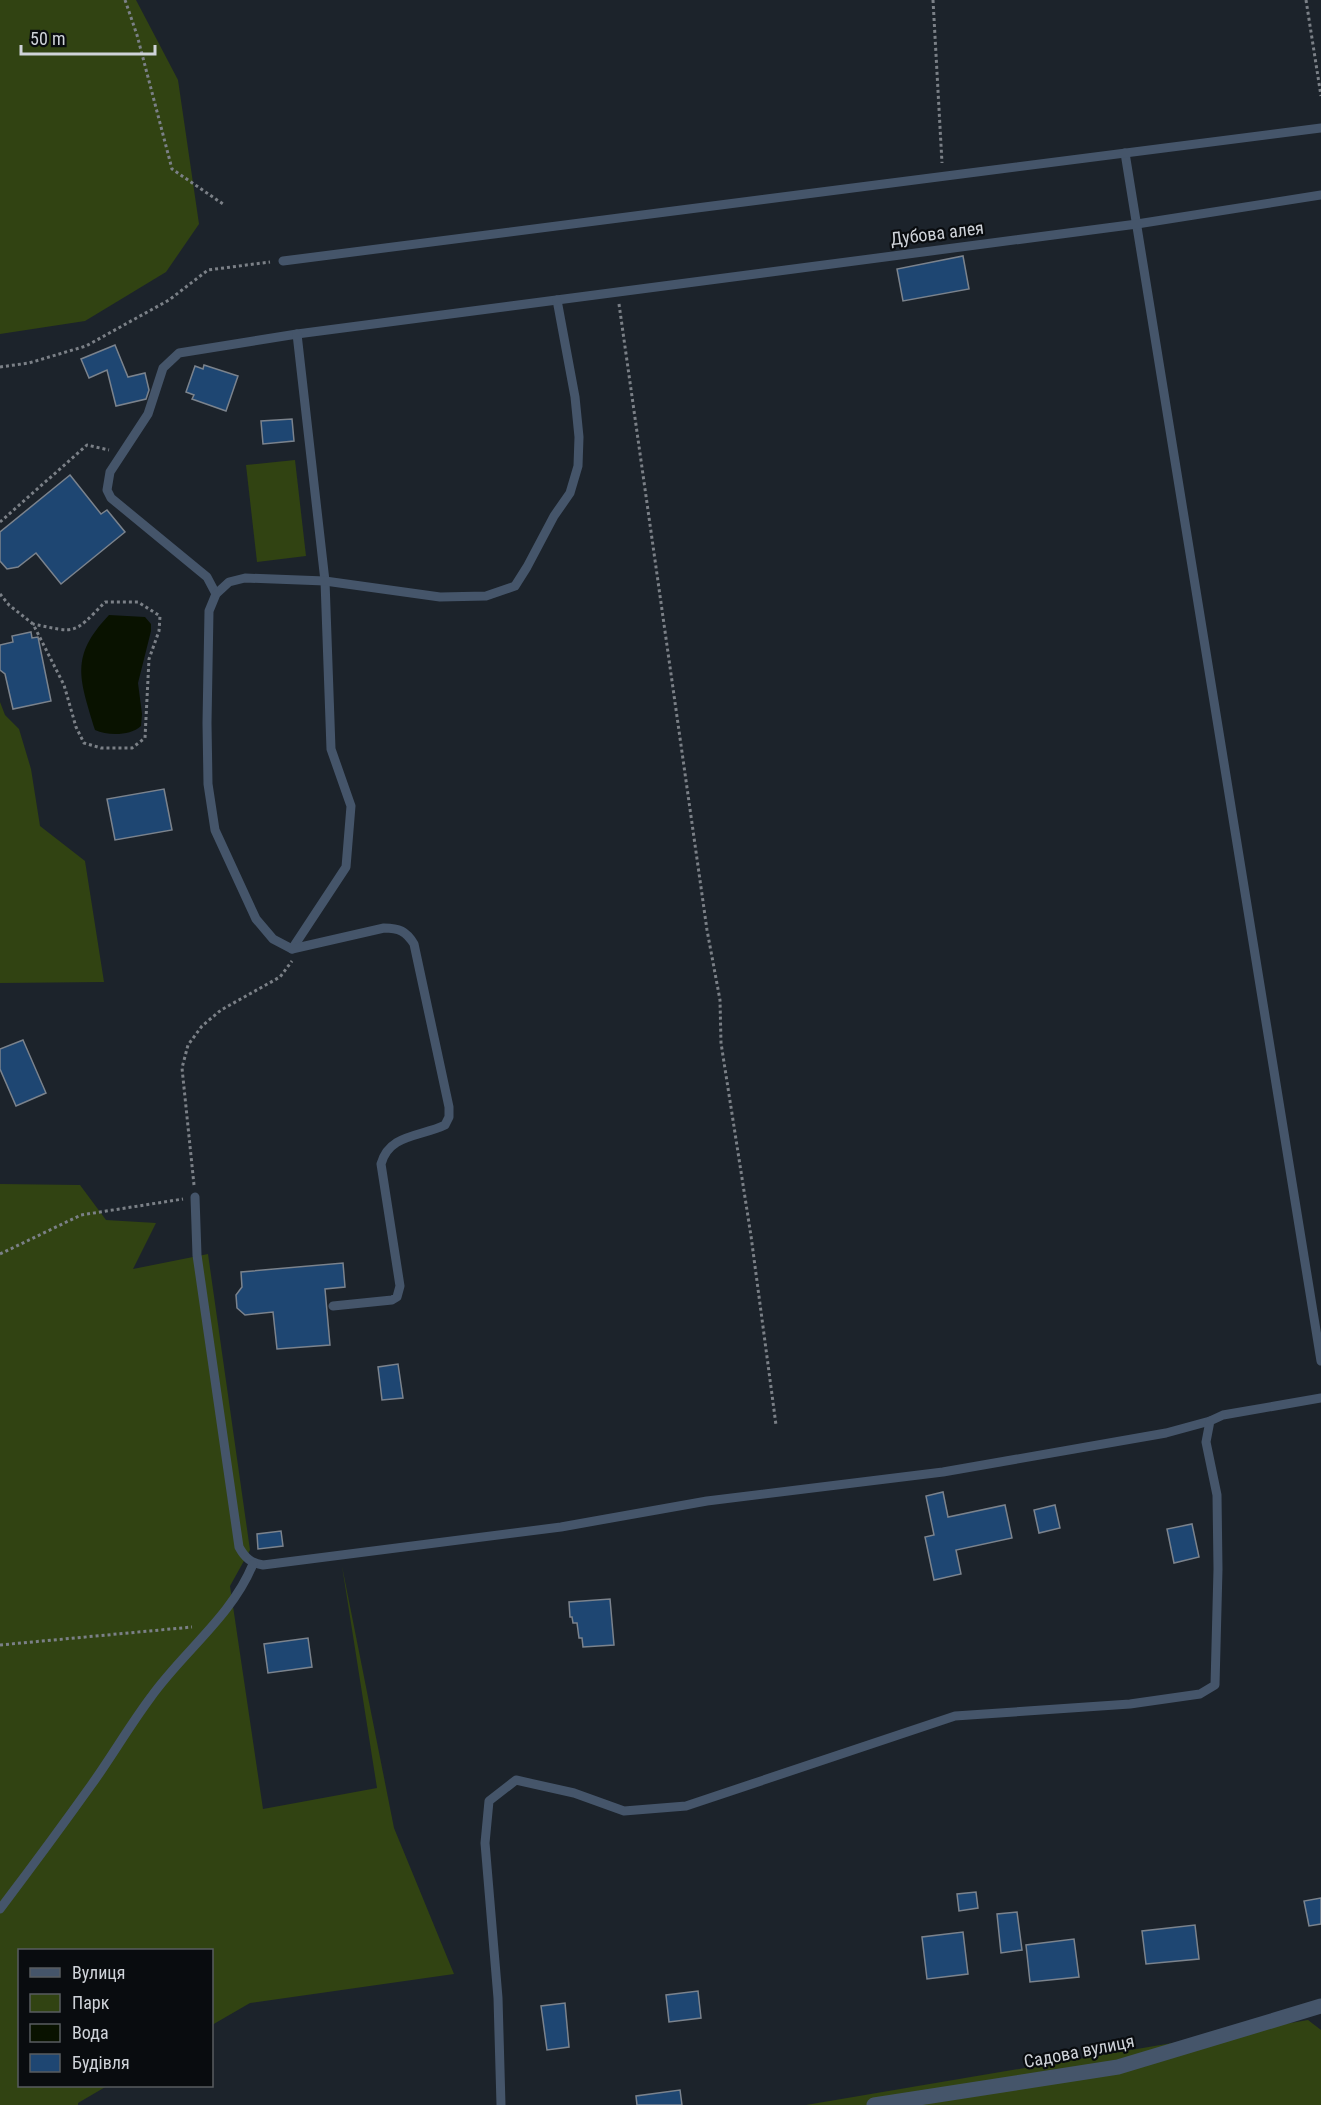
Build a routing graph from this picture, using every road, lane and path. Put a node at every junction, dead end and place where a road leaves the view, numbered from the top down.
1 (125, 0) edge
2 (933, 0) edge
3 (1306, 0) edge
4 (1321, 96) edge
5 (1321, 128) edge
6 (1125, 153) junction
7 (943, 176) junction
8 (1321, 195) edge
9 (223, 204) dead end
10 (1137, 224) junction
11 (283, 261) joint
12 (617, 291) junction
13 (557, 300) junction
14 (297, 334) junction
15 (0, 367) edge
16 (123, 453) junction
17 (0, 522) edge
18 (325, 581) junction
19 (0, 594) edge
20 (216, 594) junction
21 (33, 624) junction
22 (292, 949) junction
23 (195, 1197) junction
24 (0, 1254) edge
25 (333, 1306) dead end
26 (1321, 1361) edge
27 (1321, 1398) edge
28 (1210, 1421) junction
29 (776, 1425) dead end
30 (253, 1564) junction
31 (213, 1626) junction
32 (0, 1645) edge
33 (0, 1909) edge
34 (1321, 2006) edge
35 (501, 2105) edge
36 (874, 2105) edge

1 - 9 path
2 - 7 path
3 - 4 path
5 - 6 lane
6 - 7 lane
6 - 10 lane
7 - 11 lane
8 - 10 lane, Дубова алея
10 - 12 lane, Дубова алея
10 - 26 lane
11 - 15 path
12 - 13 lane, Дубова алея
12 - 29 path
13 - 14 lane, Дубова алея
13 - 18 lane
14 - 16 lane, Дубова алея
14 - 18 lane
16 - 17 path
16 - 20 lane, Дубова алея
18 - 20 lane
18 - 22 lane
19 - 21 path
20 - 22 lane
21 - 21 path
22 - 23 path
22 - 25 lane
23 - 24 path
23 - 30 lane
27 - 28 lane
28 - 30 lane
28 - 35 lane
30 - 31 lane
31 - 32 path
31 - 33 lane
34 - 36 street, Садова вулиця

